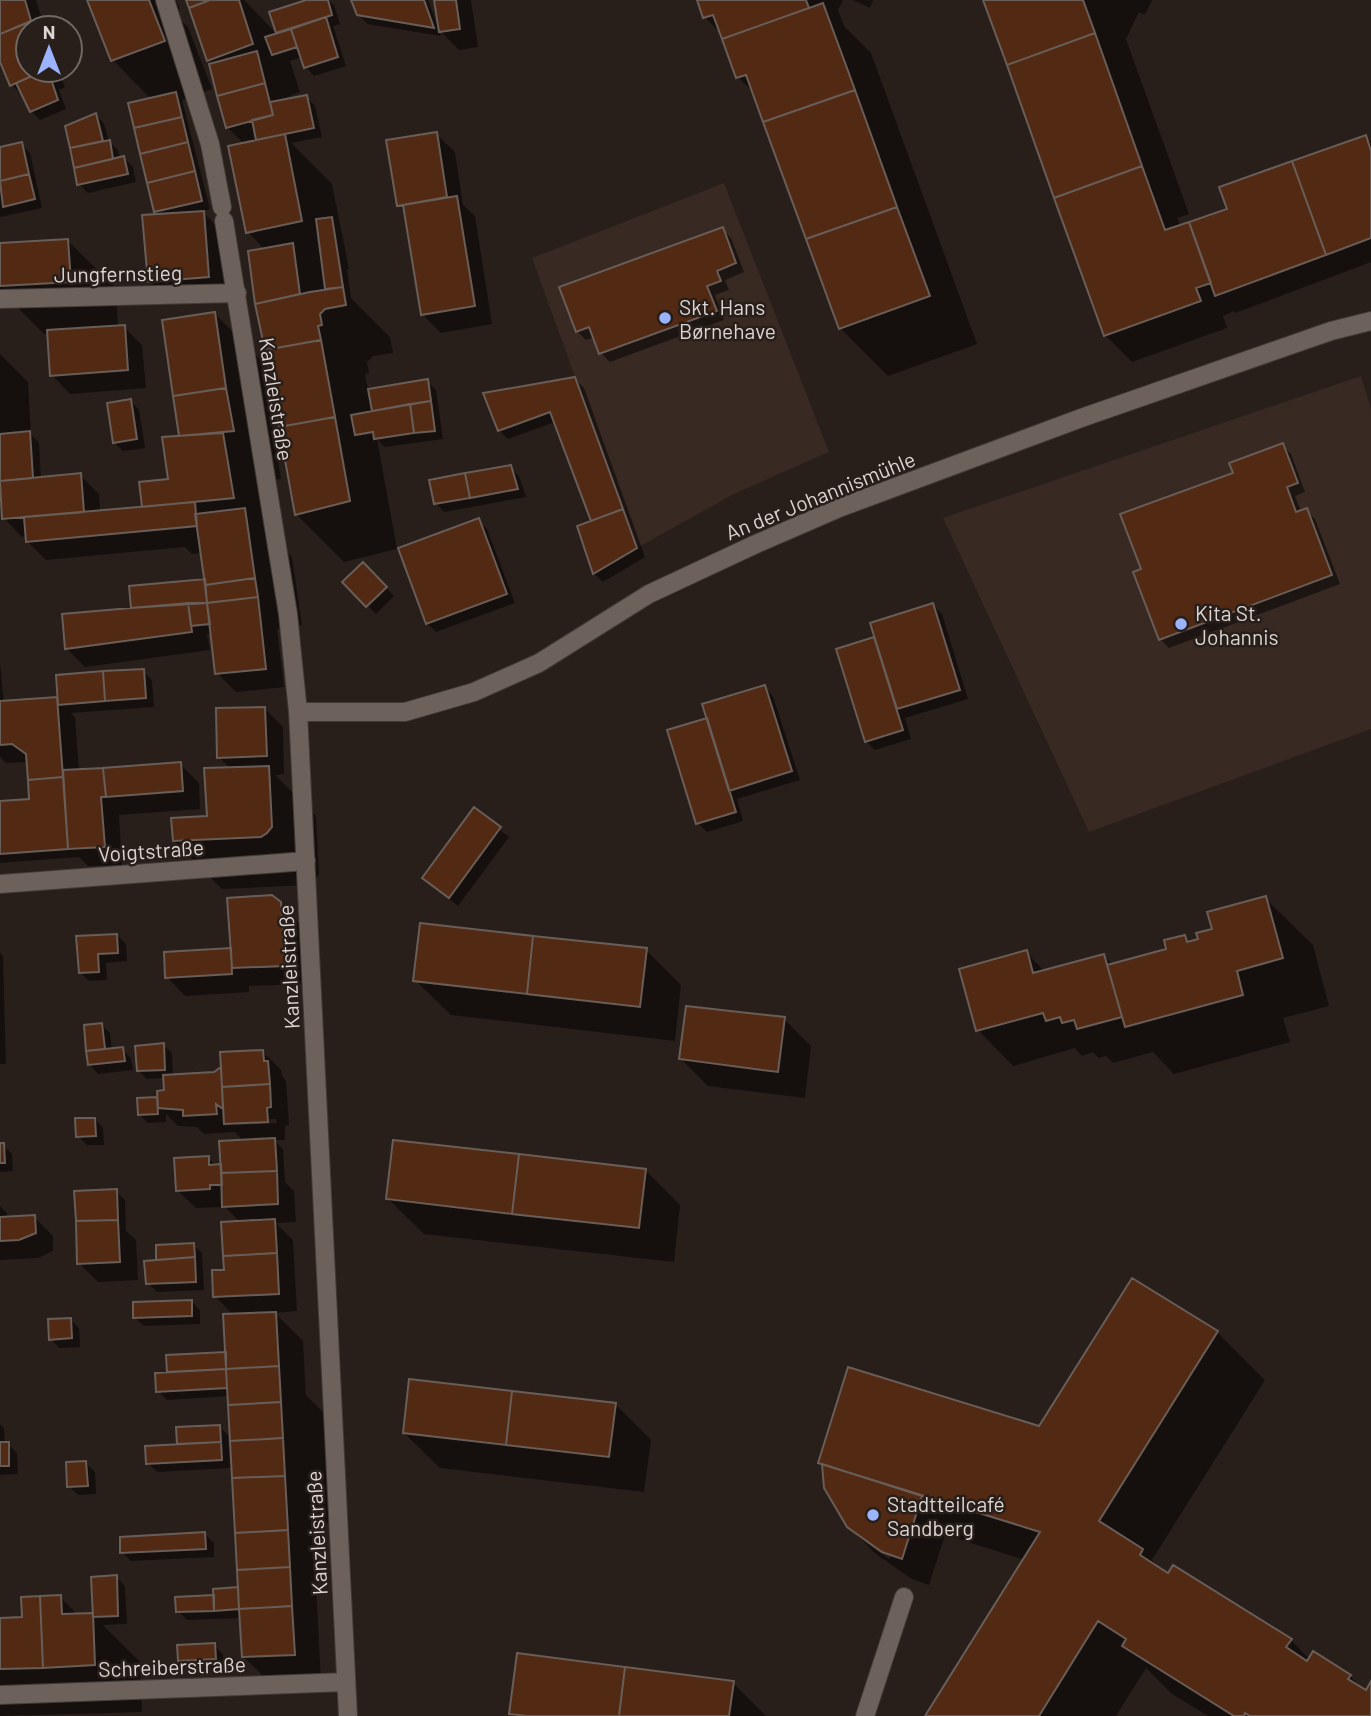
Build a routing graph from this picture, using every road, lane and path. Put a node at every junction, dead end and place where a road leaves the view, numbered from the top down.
1 (165, 0) edge
2 (237, 293) junction
3 (0, 299) edge
4 (1371, 321) edge
5 (298, 712) junction
6 (306, 861) junction
7 (0, 884) edge
8 (904, 1597) dead end
9 (346, 1682) junction
10 (0, 1695) edge
11 (348, 1716) edge
12 (865, 1716) edge

1 - 2 street, Kanzleistraße
2 - 3 street, Jungfernstieg
2 - 5 street, Kanzleistraße
4 - 5 street, An der Johannismühle
5 - 6 street, Kanzleistraße
6 - 7 street, Voigtstraße
6 - 9 street, Kanzleistraße
8 - 12 street
9 - 10 street, Schreiberstraße
9 - 11 street, Kanzleistraße

